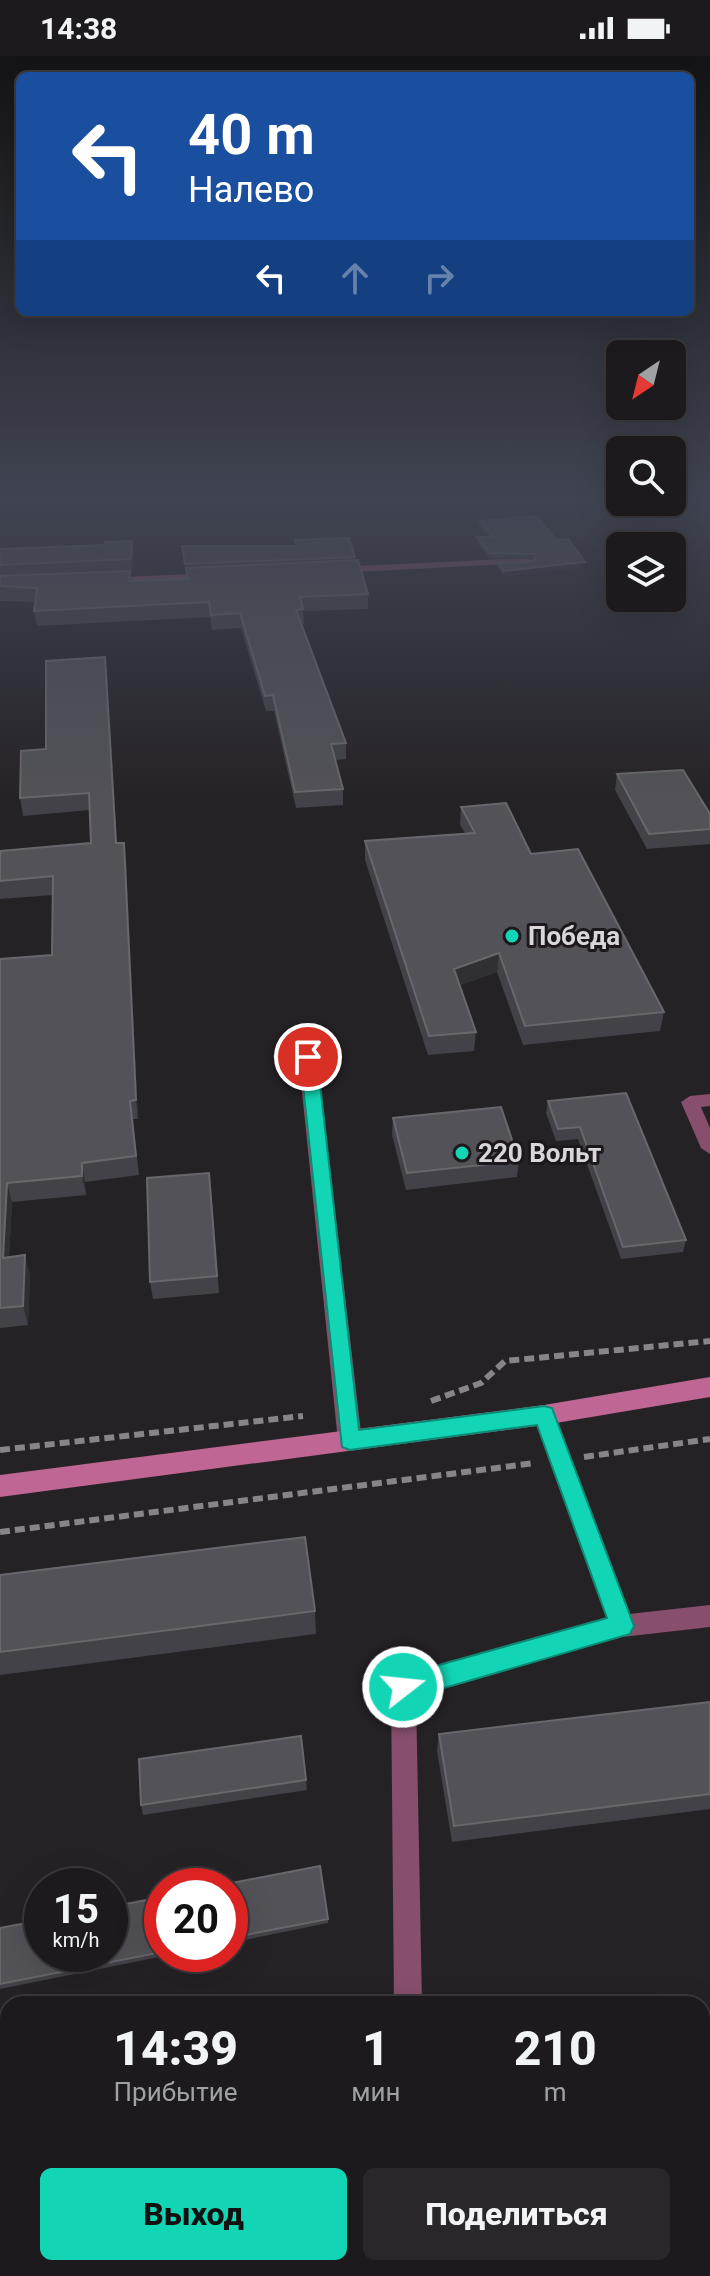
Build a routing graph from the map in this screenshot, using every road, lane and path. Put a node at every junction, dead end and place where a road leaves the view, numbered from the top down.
1 (282, 1056) dead end
2 (710, 1100) edge
3 (710, 1148) edge
4 (710, 1387) edge
5 (544, 1415) junction
6 (710, 1439) edge
7 (350, 1441) junction
8 (559, 1460) junction
9 (0, 1486) edge
10 (0, 1532) edge
11 (710, 1616) edge
12 (622, 1626) junction
13 (408, 1996) edge

1 - 7 street
2 - 3 lane
4 - 5 main road
5 - 7 main road
5 - 8 lane
6 - 8 path
7 - 9 main road
8 - 10 path
8 - 12 lane
11 - 12 lane
12 - 13 lane

